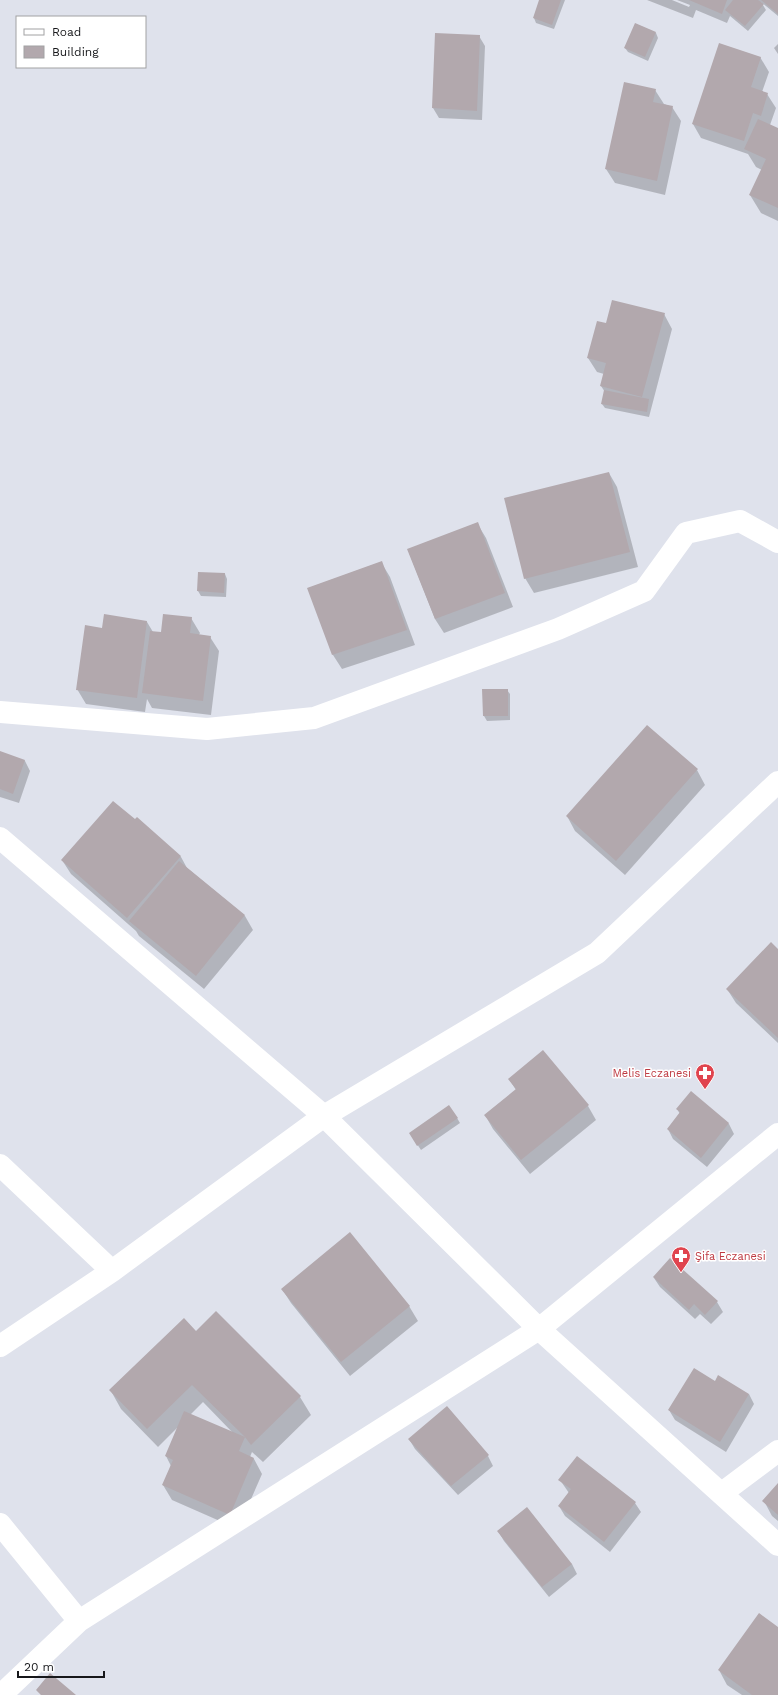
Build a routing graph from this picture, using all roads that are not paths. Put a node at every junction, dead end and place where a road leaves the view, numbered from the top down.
1 (778, 542) edge
2 (0, 712) edge
3 (778, 782) edge
4 (0, 838) edge
5 (324, 1116) junction
6 (778, 1134) edge
7 (0, 1165) edge
8 (112, 1271) junction
9 (539, 1330) junction
10 (0, 1346) edge
11 (778, 1451) edge
12 (722, 1493) junction
13 (0, 1524) edge
14 (778, 1545) edge
15 (79, 1621) junction
16 (1, 1695) edge

1 - 2 street
3 - 5 street
4 - 5 street
5 - 8 street
5 - 9 street
6 - 9 street
7 - 8 street
8 - 10 street
9 - 12 street
9 - 15 street
11 - 12 street
12 - 14 street
13 - 15 street
15 - 16 street

